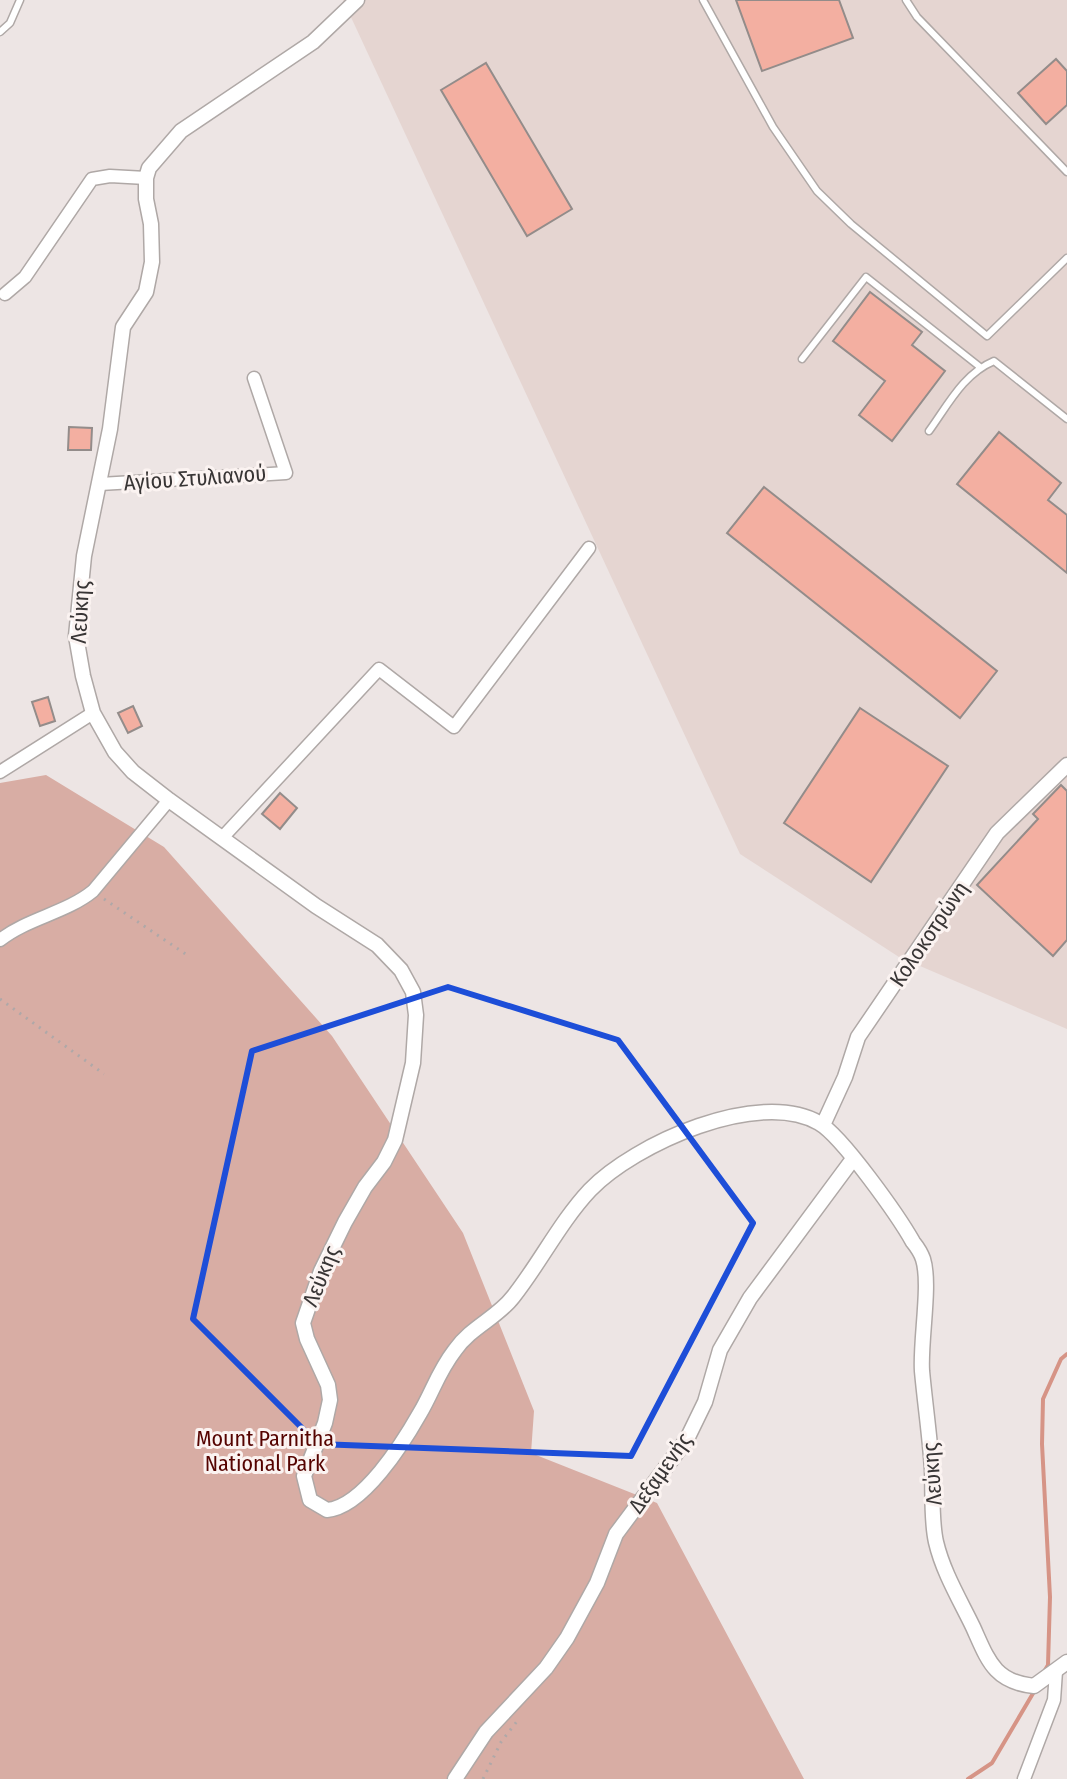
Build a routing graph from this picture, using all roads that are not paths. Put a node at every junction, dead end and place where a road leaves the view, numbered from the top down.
1 (20, 0) edge
2 (357, 0) edge
3 (703, 0) edge
4 (906, 0) edge
5 (0, 32) edge
6 (1067, 172) edge
7 (146, 178) junction
8 (1067, 258) edge
9 (5, 294) dead end
10 (802, 359) dead end
11 (980, 367) junction
12 (254, 378) dead end
13 (1067, 419) edge
14 (929, 431) dead end
15 (100, 484) junction
16 (589, 548) dead end
17 (93, 713) junction
18 (1067, 765) edge
19 (0, 772) edge
20 (169, 800) junction
21 (222, 838) junction
22 (0, 940) edge
23 (823, 1125) junction
24 (853, 1159) junction
25 (1062, 1667) edge
26 (455, 1779) edge
27 (1024, 1779) edge

1 - 5 lane
2 - 7 street
3 - 8 lane
4 - 6 lane
7 - 9 street
7 - 15 street, Λεύκης
10 - 11 lane
11 - 13 lane
11 - 14 lane
12 - 15 street, Αγίου Στυλιανού
15 - 17 street, Λεύκης
16 - 21 street
17 - 19 street
17 - 20 street, Λεύκης
18 - 23 street, Κολοκοτρώνη
20 - 21 street, Λεύκης
20 - 22 street
21 - 23 street, Λεύκης
23 - 24 street, Λεύκης
24 - 25 street, Λεύκης
24 - 26 street, Δεξαμενής
25 - 27 street

